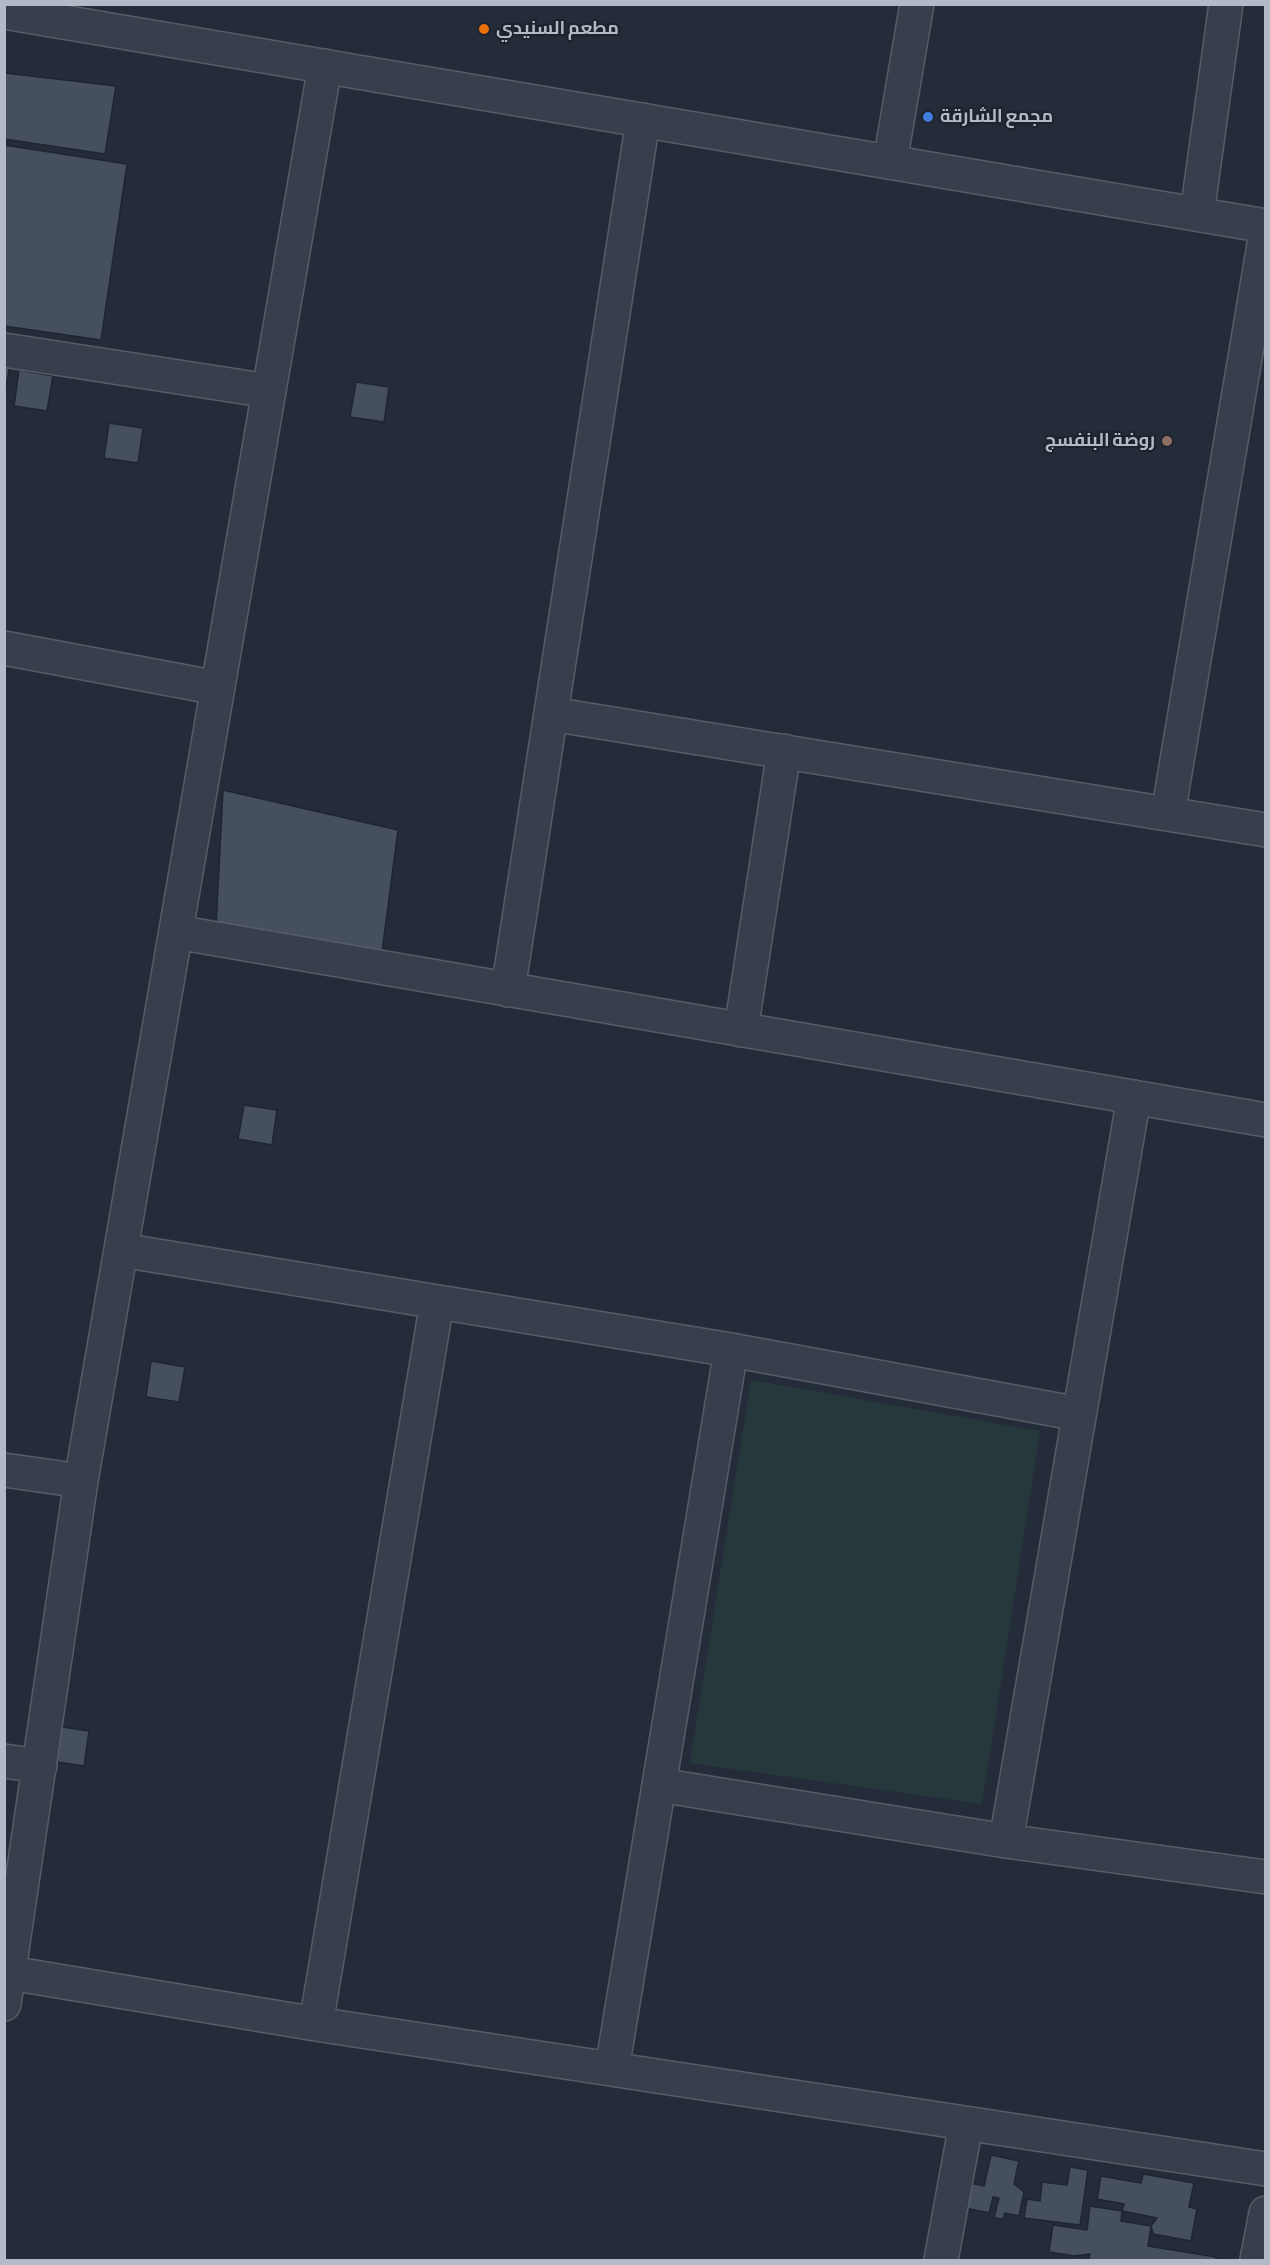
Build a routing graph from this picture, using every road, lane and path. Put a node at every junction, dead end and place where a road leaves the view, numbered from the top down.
1 (917, 4) edge
2 (1226, 4) edge
3 (26, 11) edge
4 (325, 66) junction
5 (643, 120) junction
6 (890, 162) junction
7 (1197, 214) junction
8 (1266, 226) edge
9 (1266, 233) edge
10 (4, 350) edge
11 (269, 391) junction
12 (4, 648) edge
13 (218, 688) junction
14 (551, 714) junction
15 (784, 751) junction
16 (1168, 814) junction
17 (1266, 830) edge
18 (176, 932) junction
19 (508, 990) junction
20 (741, 1030) junction
21 (1134, 1097) junction
22 (1266, 1120) edge
23 (121, 1250) junction
24 (437, 1302) junction
25 (730, 1350) junction
26 (1079, 1413) junction
27 (4, 1470) edge
28 (81, 1481) junction
29 (4, 1761) edge
30 (40, 1766) junction
31 (659, 1785) junction
32 (1006, 1841) junction
33 (1266, 1878) edge
34 (7, 1989) edge
35 (316, 2024) junction
36 (612, 2069) junction
37 (966, 2124) junction
38 (1266, 2169) edge
39 (1266, 2213) edge
40 (941, 2260) edge
41 (1257, 2260) edge

1 - 6 street
2 - 7 street
3 - 4 street
4 - 5 street
4 - 11 street
5 - 6 street
5 - 14 street
6 - 7 street
7 - 8 street
9 - 16 street
10 - 11 street
11 - 13 street
12 - 13 street
13 - 18 street
14 - 15 street
14 - 19 street
15 - 16 street
15 - 20 street
16 - 17 street
18 - 19 street
18 - 23 street
19 - 20 street
20 - 21 street
21 - 22 street
21 - 26 street
23 - 24 street
23 - 28 street
24 - 25 street
24 - 35 street
25 - 26 street
25 - 31 street
26 - 32 street
27 - 28 street
28 - 30 street
29 - 30 street
30 - 34 street
31 - 32 street
31 - 36 street
32 - 33 street
34 - 35 street
35 - 36 street
36 - 37 street
37 - 38 street
37 - 40 street
39 - 41 street

